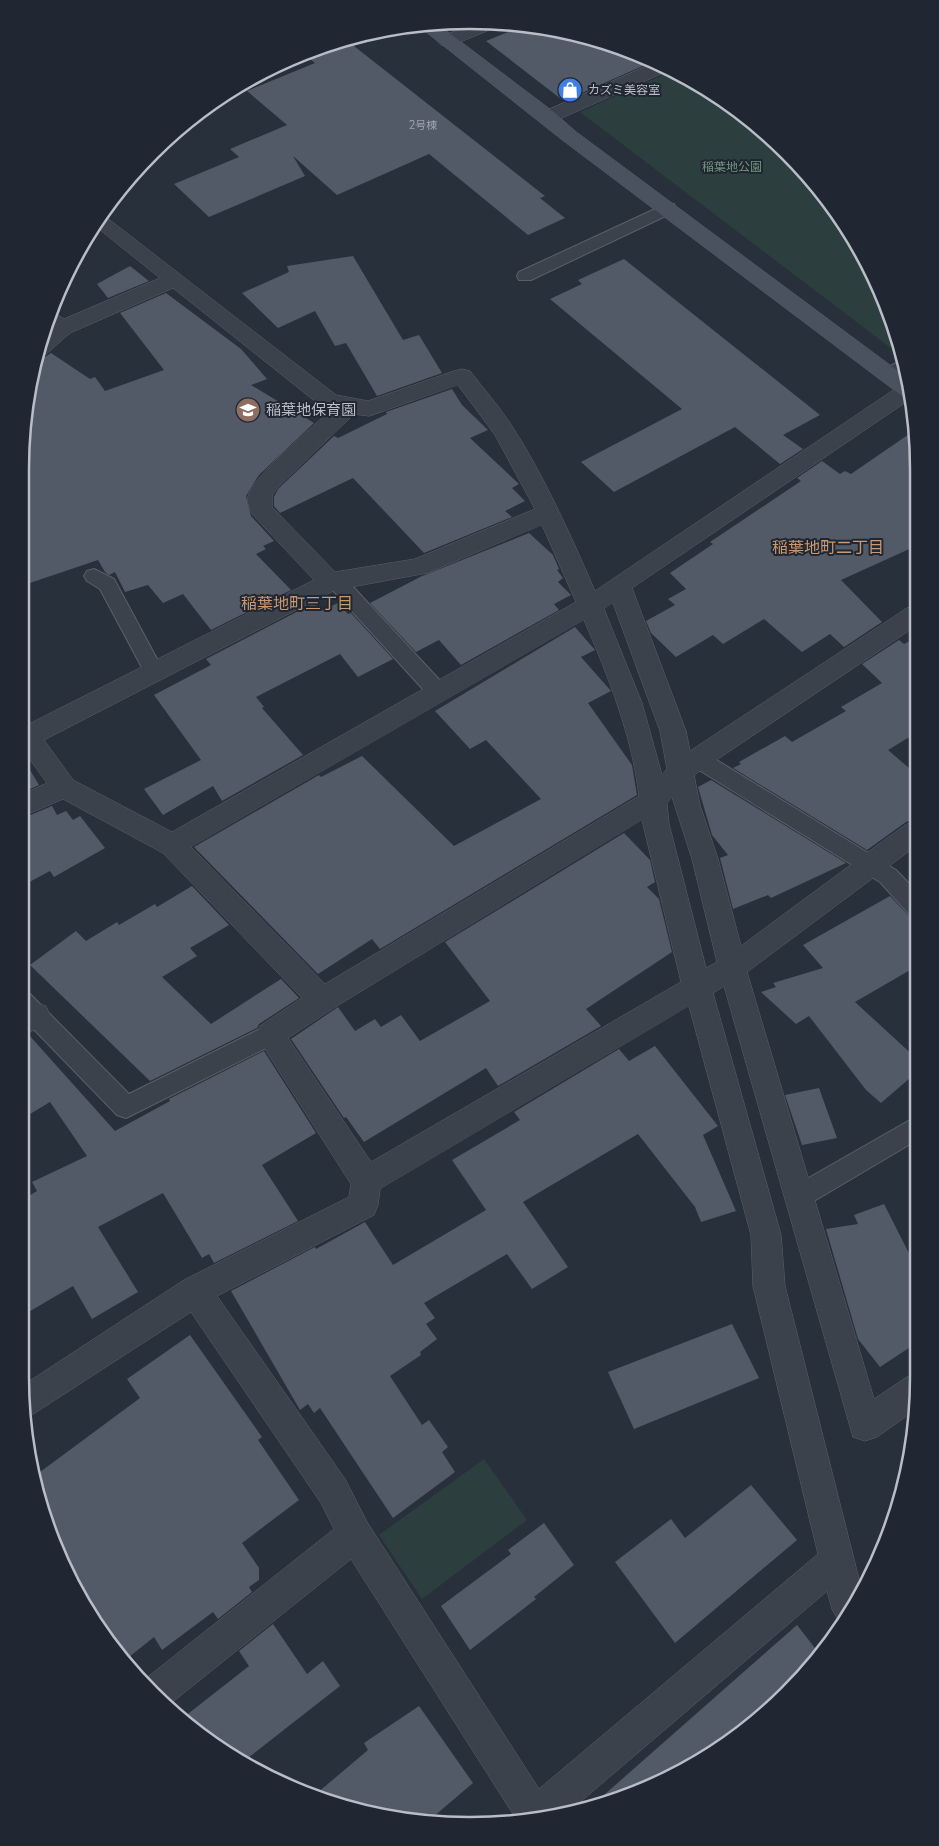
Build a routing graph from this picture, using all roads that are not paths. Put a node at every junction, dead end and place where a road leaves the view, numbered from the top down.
1 (475, 29) edge
2 (434, 31) edge
3 (447, 41) junction
4 (654, 70) edge
5 (548, 116) junction
6 (668, 208) junction
7 (104, 223) edge
8 (525, 276) dead end
9 (175, 279) junction
10 (55, 322) edge
11 (895, 370) edge
12 (904, 395) edge
13 (350, 405) junction
14 (548, 513) junction
15 (94, 576) dead end
16 (333, 582) junction
17 (619, 585) junction
18 (590, 606) junction
19 (910, 618) edge
20 (154, 672) junction
21 (438, 692) junction
22 (29, 730) edge
23 (29, 739) edge
24 (690, 765) junction
25 (64, 787) junction
26 (654, 800) junction
27 (29, 803) edge
28 (910, 836) edge
29 (172, 845) junction
30 (870, 864) junction
31 (910, 899) edge
32 (732, 967) junction
33 (697, 988) junction
34 (322, 1000) junction
35 (29, 1017) edge
36 (270, 1035) junction
37 (910, 1131) edge
38 (366, 1181) junction
39 (800, 1196) junction
40 (195, 1291) junction
41 (909, 1394) edge
42 (30, 1399) edge
43 (355, 1534) junction
44 (836, 1561) junction
45 (847, 1603) edge
46 (160, 1690) edge
47 (543, 1811) edge
48 (529, 1813) edge

1 - 3 street
2 - 3 street
3 - 5 street
4 - 5 street
5 - 6 street
6 - 8 lane
6 - 11 street
7 - 9 street
9 - 10 street
9 - 13 street
12 - 17 street
13 - 14 street
13 - 16 street
14 - 16 street
14 - 18 street
15 - 20 lane
16 - 20 street
16 - 21 lane
17 - 18 street
17 - 24 street
18 - 21 street
18 - 26 street
19 - 24 street
20 - 22 street
21 - 29 street
23 - 25 street
24 - 26 street
24 - 30 lane
24 - 32 street
25 - 27 street
25 - 29 street
26 - 33 street
26 - 34 street
28 - 30 street
29 - 34 street
30 - 31 lane
30 - 32 street
32 - 33 street
32 - 39 street
33 - 38 street
33 - 44 street
34 - 36 street
35 - 36 lane
36 - 38 street
37 - 39 lane
38 - 40 street
39 - 41 street
40 - 42 street
40 - 43 street
43 - 46 street
43 - 48 street
44 - 45 street
44 - 47 street

